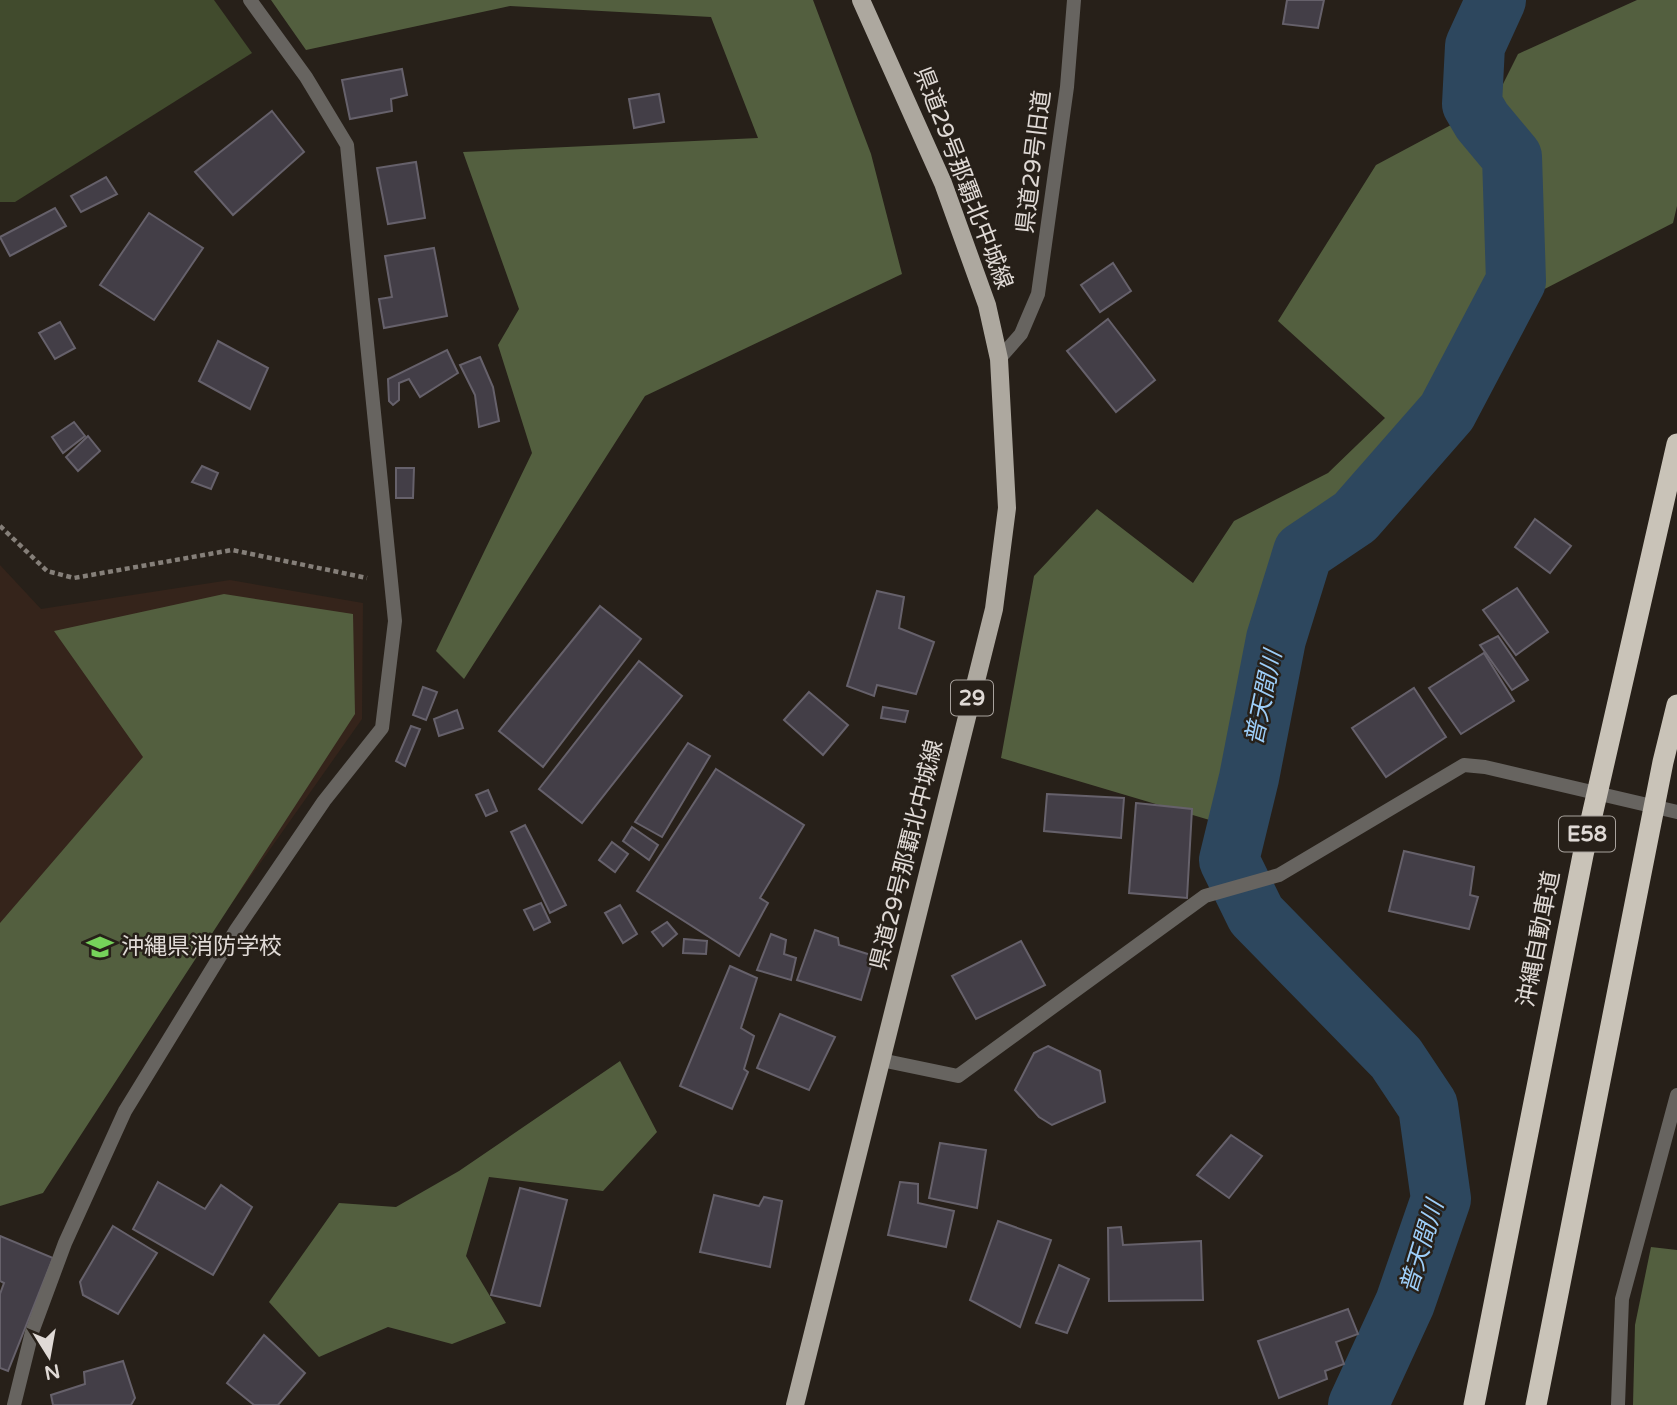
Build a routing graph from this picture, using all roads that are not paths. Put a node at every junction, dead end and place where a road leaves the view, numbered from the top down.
1 (250, 0) edge
2 (861, 0) edge
3 (1074, 0) edge
4 (999, 359) junction
5 (1677, 444) edge
6 (1677, 705) edge
7 (1677, 812) edge
8 (881, 1060) junction
9 (1677, 1096) edge
10 (14, 1405) edge
11 (795, 1405) edge
12 (1474, 1405) edge
13 (1536, 1405) edge
14 (1618, 1405) edge

1 - 10 street
2 - 4 main road, 県道29号那覇北中城線 / 29
3 - 4 street, 県道29号旧道
4 - 8 main road, 県道29号那覇北中城線 / 29
5 - 12 highway, 沖縄自動車道 / E58
6 - 13 highway, E58
7 - 8 street
8 - 11 main road, 県道29号那覇北中城線 / 29
9 - 14 street

